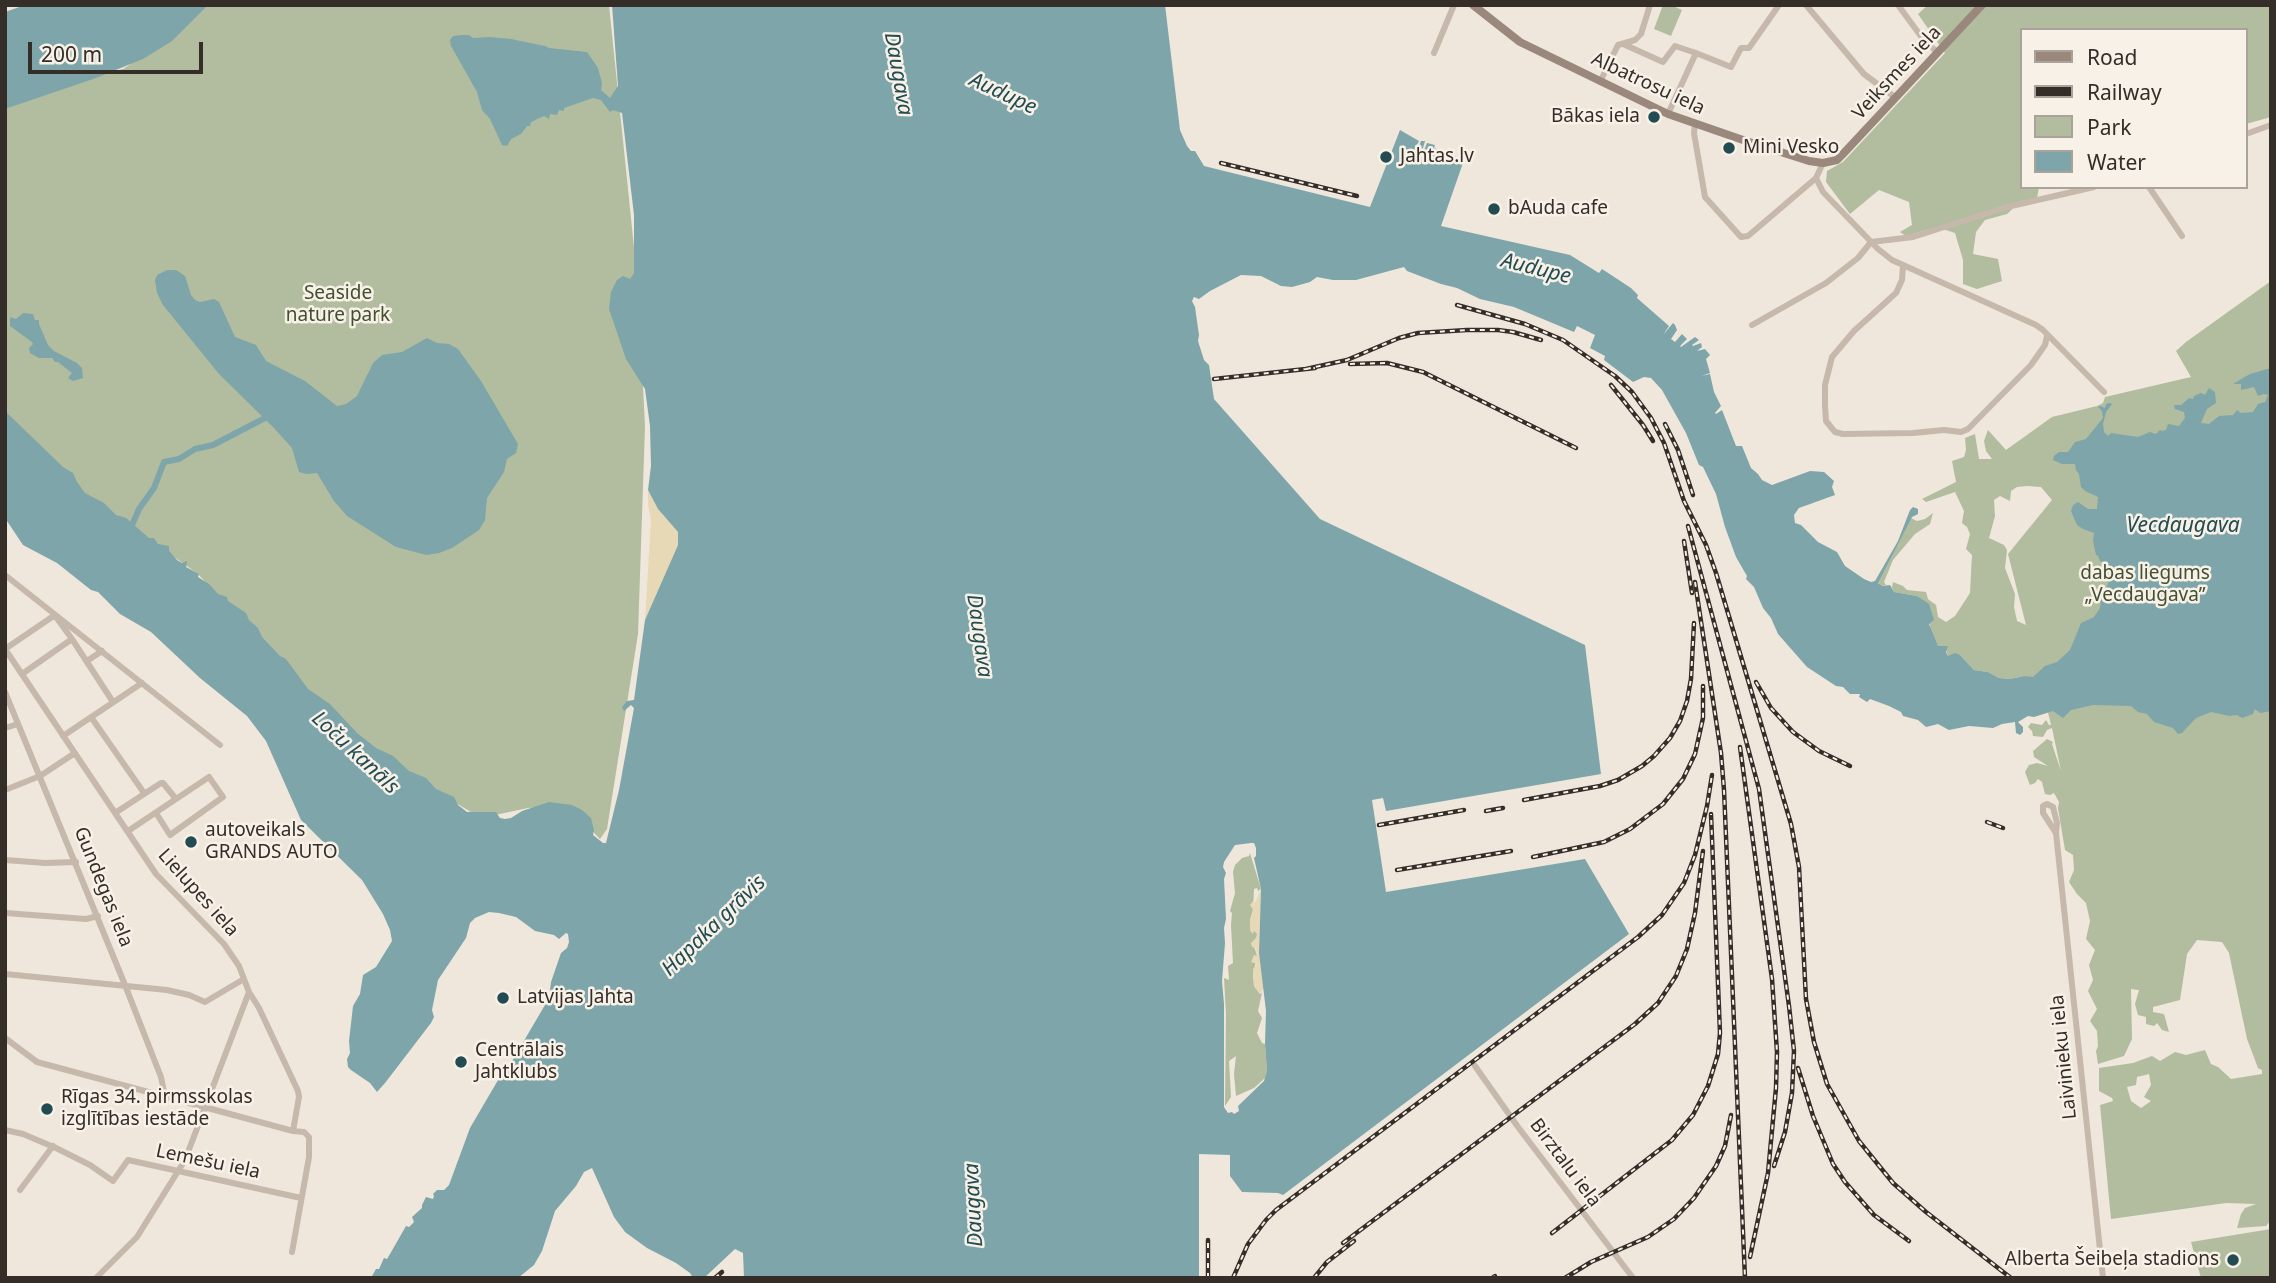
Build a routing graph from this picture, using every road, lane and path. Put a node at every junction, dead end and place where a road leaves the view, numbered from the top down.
1 (1454, 5) edge
2 (1473, 5) edge
3 (1650, 5) edge
4 (1779, 5) edge
5 (1806, 5) edge
6 (1898, 5) edge
7 (1982, 5) edge
8 (1623, 44) junction
9 (1434, 53) dead end
10 (1696, 53) junction
11 (1938, 53) junction
12 (1601, 82) junction
13 (1896, 98) junction
14 (1668, 114) junction
15 (1695, 124) junction
16 (2271, 125) edge
17 (2248, 133) edge
18 (1823, 163) junction
19 (1816, 178) junction
20 (2085, 189) edge
21 (2150, 189) edge
22 (2182, 236) dead end
23 (1871, 242) junction
24 (1903, 266) junction
25 (1752, 325) dead end
26 (2048, 336) junction
27 (2104, 392) dead end
28 (5, 575) edge
29 (57, 616) junction
30 (72, 639) junction
31 (102, 650) junction
32 (6, 653) edge
33 (87, 661) junction
34 (22, 674) junction
35 (142, 683) junction
36 (5, 692) edge
37 (113, 702) junction
38 (91, 717) junction
39 (18, 724) junction
40 (5, 728) edge
41 (63, 736) junction
42 (220, 745) dead end
43 (75, 753) junction
44 (40, 776) junction
45 (5, 790) edge
46 (144, 793) junction
47 (176, 799) junction
48 (115, 813) junction
49 (156, 813) junction
50 (128, 831) junction
51 (2056, 833) dead end
52 (5, 860) edge
53 (76, 862) junction
54 (5, 913) edge
55 (98, 916) junction
56 (5, 974) edge
57 (244, 979) junction
58 (125, 985) junction
59 (249, 992) junction
60 (5, 1038) edge
61 (1475, 1066) dead end
62 (165, 1096) junction
63 (206, 1108) junction
64 (8, 1130) edge
65 (293, 1131) junction
66 (5, 1140) edge
67 (52, 1146) junction
68 (179, 1172) junction
69 (20, 1190) dead end
70 (301, 1198) junction
71 (292, 1252) dead end
72 (96, 1278) edge
73 (1633, 1278) edge
74 (2103, 1278) edge

1 - 9 street
2 - 12 main road, Albatrosu iela
3 - 8 street
4 - 10 street
5 - 13 street
6 - 11 street
7 - 11 main road, Veiksmes iela
8 - 10 street
8 - 12 street
10 - 14 street
11 - 13 main road, Veiksmes iela
12 - 14 main road, Albatrosu iela
13 - 18 main road, Veiksmes iela
14 - 15 main road, Albatrosu iela
15 - 18 main road, Albatrosu iela
15 - 19 street
16 - 17 street
18 - 19 street
19 - 23 street
20 - 23 street
21 - 22 street
23 - 24 street
23 - 25 street
24 - 26 street
24 - 26 street
26 - 27 street
28 - 29 street
29 - 30 street
29 - 31 street
29 - 32 street
30 - 33 street
30 - 34 street
31 - 33 street
31 - 35 street
32 - 34 street, Lielupes iela
33 - 37 street
34 - 41 street, Lielupes iela
35 - 37 street
35 - 42 street
36 - 39 street, Gundegas iela
37 - 38 street
38 - 41 street
38 - 46 street
39 - 40 street
39 - 44 street, Gundegas iela
41 - 43 street, Lielupes iela
43 - 44 street
43 - 48 street, Lielupes iela
44 - 45 street
44 - 53 street, Gundegas iela
46 - 47 street
46 - 48 street
47 - 49 street
47 - 49 street
48 - 50 street, Lielupes iela
49 - 50 street
50 - 57 street, Lielupes iela
51 - 74 street, Laivinieku iela
52 - 53 street
53 - 55 street, Gundegas iela
54 - 55 street
55 - 58 street, Gundegas iela
56 - 58 street
57 - 58 street
57 - 59 street, Lielupes iela
58 - 62 street, Gundegas iela
59 - 63 street
59 - 65 street, Lielupes iela
60 - 62 street
61 - 73 street, Birztalu iela
62 - 63 street
63 - 65 street
63 - 68 street
64 - 66 street
64 - 67 street, Lemešu iela
65 - 70 street
67 - 68 street, Lemešu iela
67 - 69 street
68 - 70 street, Lemešu iela
68 - 72 street
70 - 71 street

